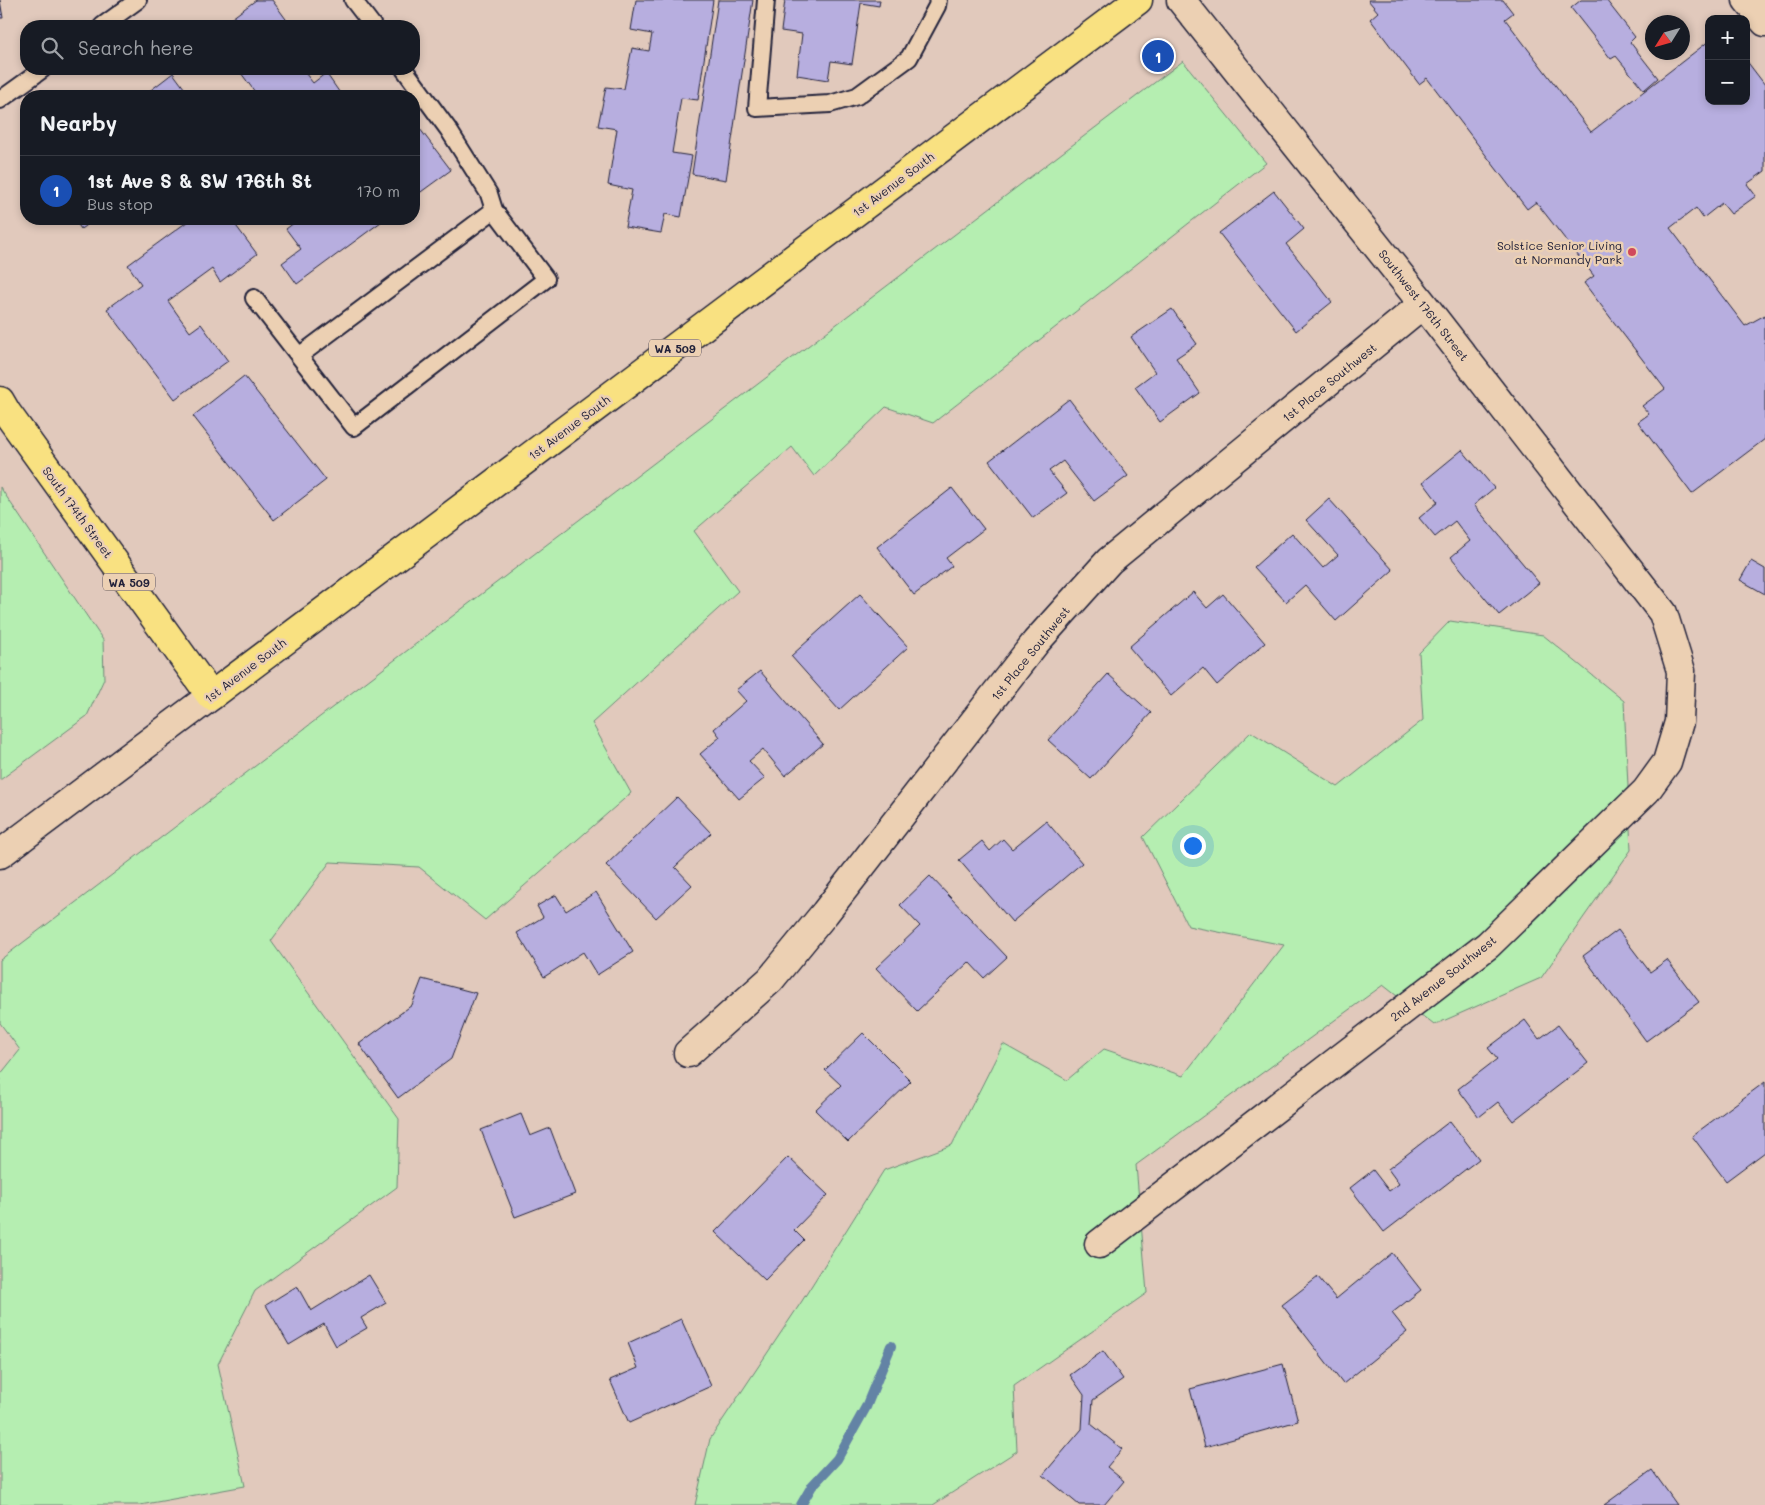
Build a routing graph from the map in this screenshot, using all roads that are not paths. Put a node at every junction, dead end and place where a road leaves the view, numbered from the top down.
1 (138, 0) edge
2 (353, 0) edge
3 (766, 0) edge
4 (938, 0) edge
5 (1138, 0) edge
6 (1181, 0) edge
7 (1747, 0) edge
8 (110, 20) edge
9 (368, 20) edge
10 (1765, 22) edge
11 (35, 75) edge
12 (408, 75) edge
13 (419, 90) edge
14 (420, 91) edge
15 (0, 100) edge
16 (494, 210) junction
17 (254, 298) dead end
18 (1423, 304) junction
19 (299, 356) junction
20 (0, 401) edge
21 (1664, 613) joint
22 (211, 696) junction
23 (0, 854) edge
24 (688, 1053) dead end
25 (1099, 1244) dead end

1 - 8 lane
2 - 9 lane
3 - 4 lane
5 - 22 main road, 1st Avenue South / WA 509
6 - 18 street, Southwest 176th Street
7 - 10 street
11 - 15 lane
12 - 13 lane
14 - 16 lane
16 - 19 lane
16 - 19 lane
17 - 19 lane
18 - 21 street, Southwest 176th Street
18 - 24 street, 1st Place Southwest
20 - 22 main road, South 174th Street / WA 509
21 - 25 street, 2nd Avenue Southwest
22 - 23 street, 1st Avenue South

